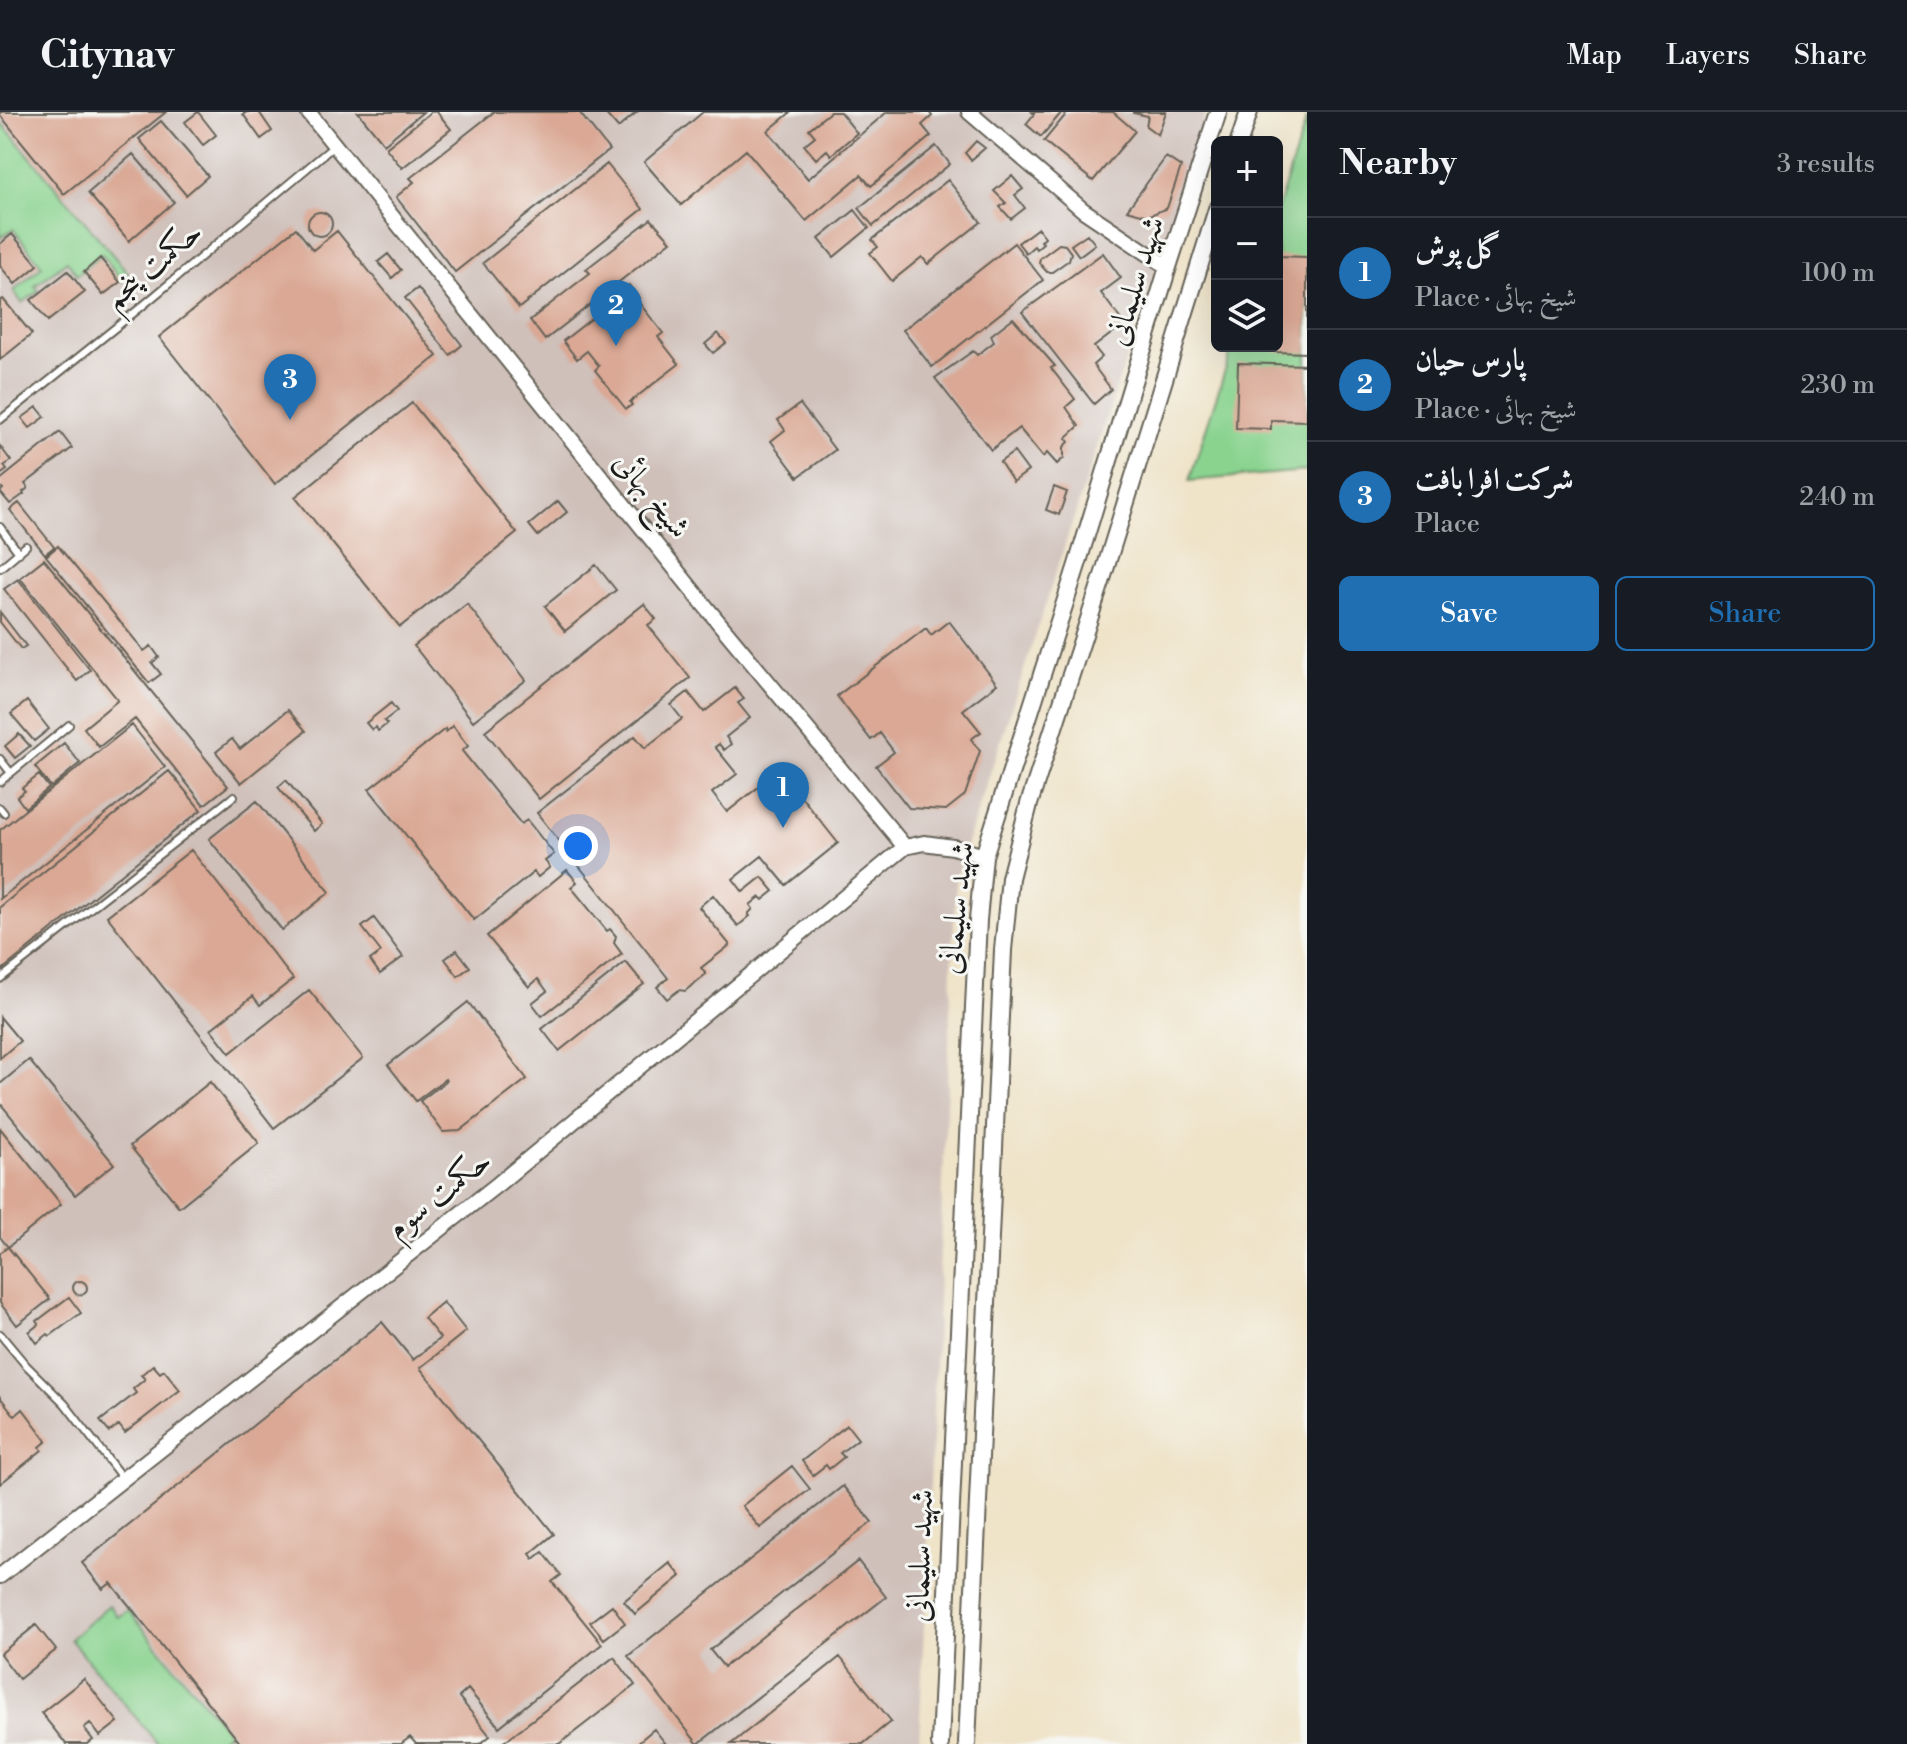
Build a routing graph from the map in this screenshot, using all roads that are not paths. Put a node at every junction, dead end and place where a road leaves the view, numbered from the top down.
1 (308, 112) edge
2 (969, 112) edge
3 (1218, 112) edge
4 (1249, 112) edge
5 (1241, 136) edge
6 (335, 145) junction
7 (1211, 228) edge
8 (1168, 267) junction
9 (0, 420) edge
10 (0, 527) edge
11 (26, 546) dead end
12 (19, 553) junction
13 (0, 568) edge
14 (69, 725) dead end
15 (0, 759) edge
16 (11, 773) junction
17 (0, 782) edge
18 (234, 796) dead end
19 (905, 847) junction
20 (984, 856) junction
21 (0, 979) edge
22 (0, 1334) edge
23 (123, 1479) junction
24 (0, 1576) edge
25 (940, 1744) edge
26 (967, 1744) edge

1 - 6 street, شیخ بهائی
2 - 8 street
3 - 8 main road, شهید سلیمانی
4 - 5 main road
6 - 9 lane, حکمت پنجم
6 - 19 street, شیخ بهائی
7 - 26 main road, شهید سلیمانی
8 - 20 main road, شهید سلیمانی
10 - 12 lane
11 - 12 lane
12 - 13 lane
14 - 16 lane
15 - 16 lane
16 - 17 lane
18 - 21 lane
19 - 20 street
19 - 23 street, حکمت سوم
20 - 25 main road, شهید سلیمانی
22 - 23 lane
23 - 24 street, حکمت سوم

